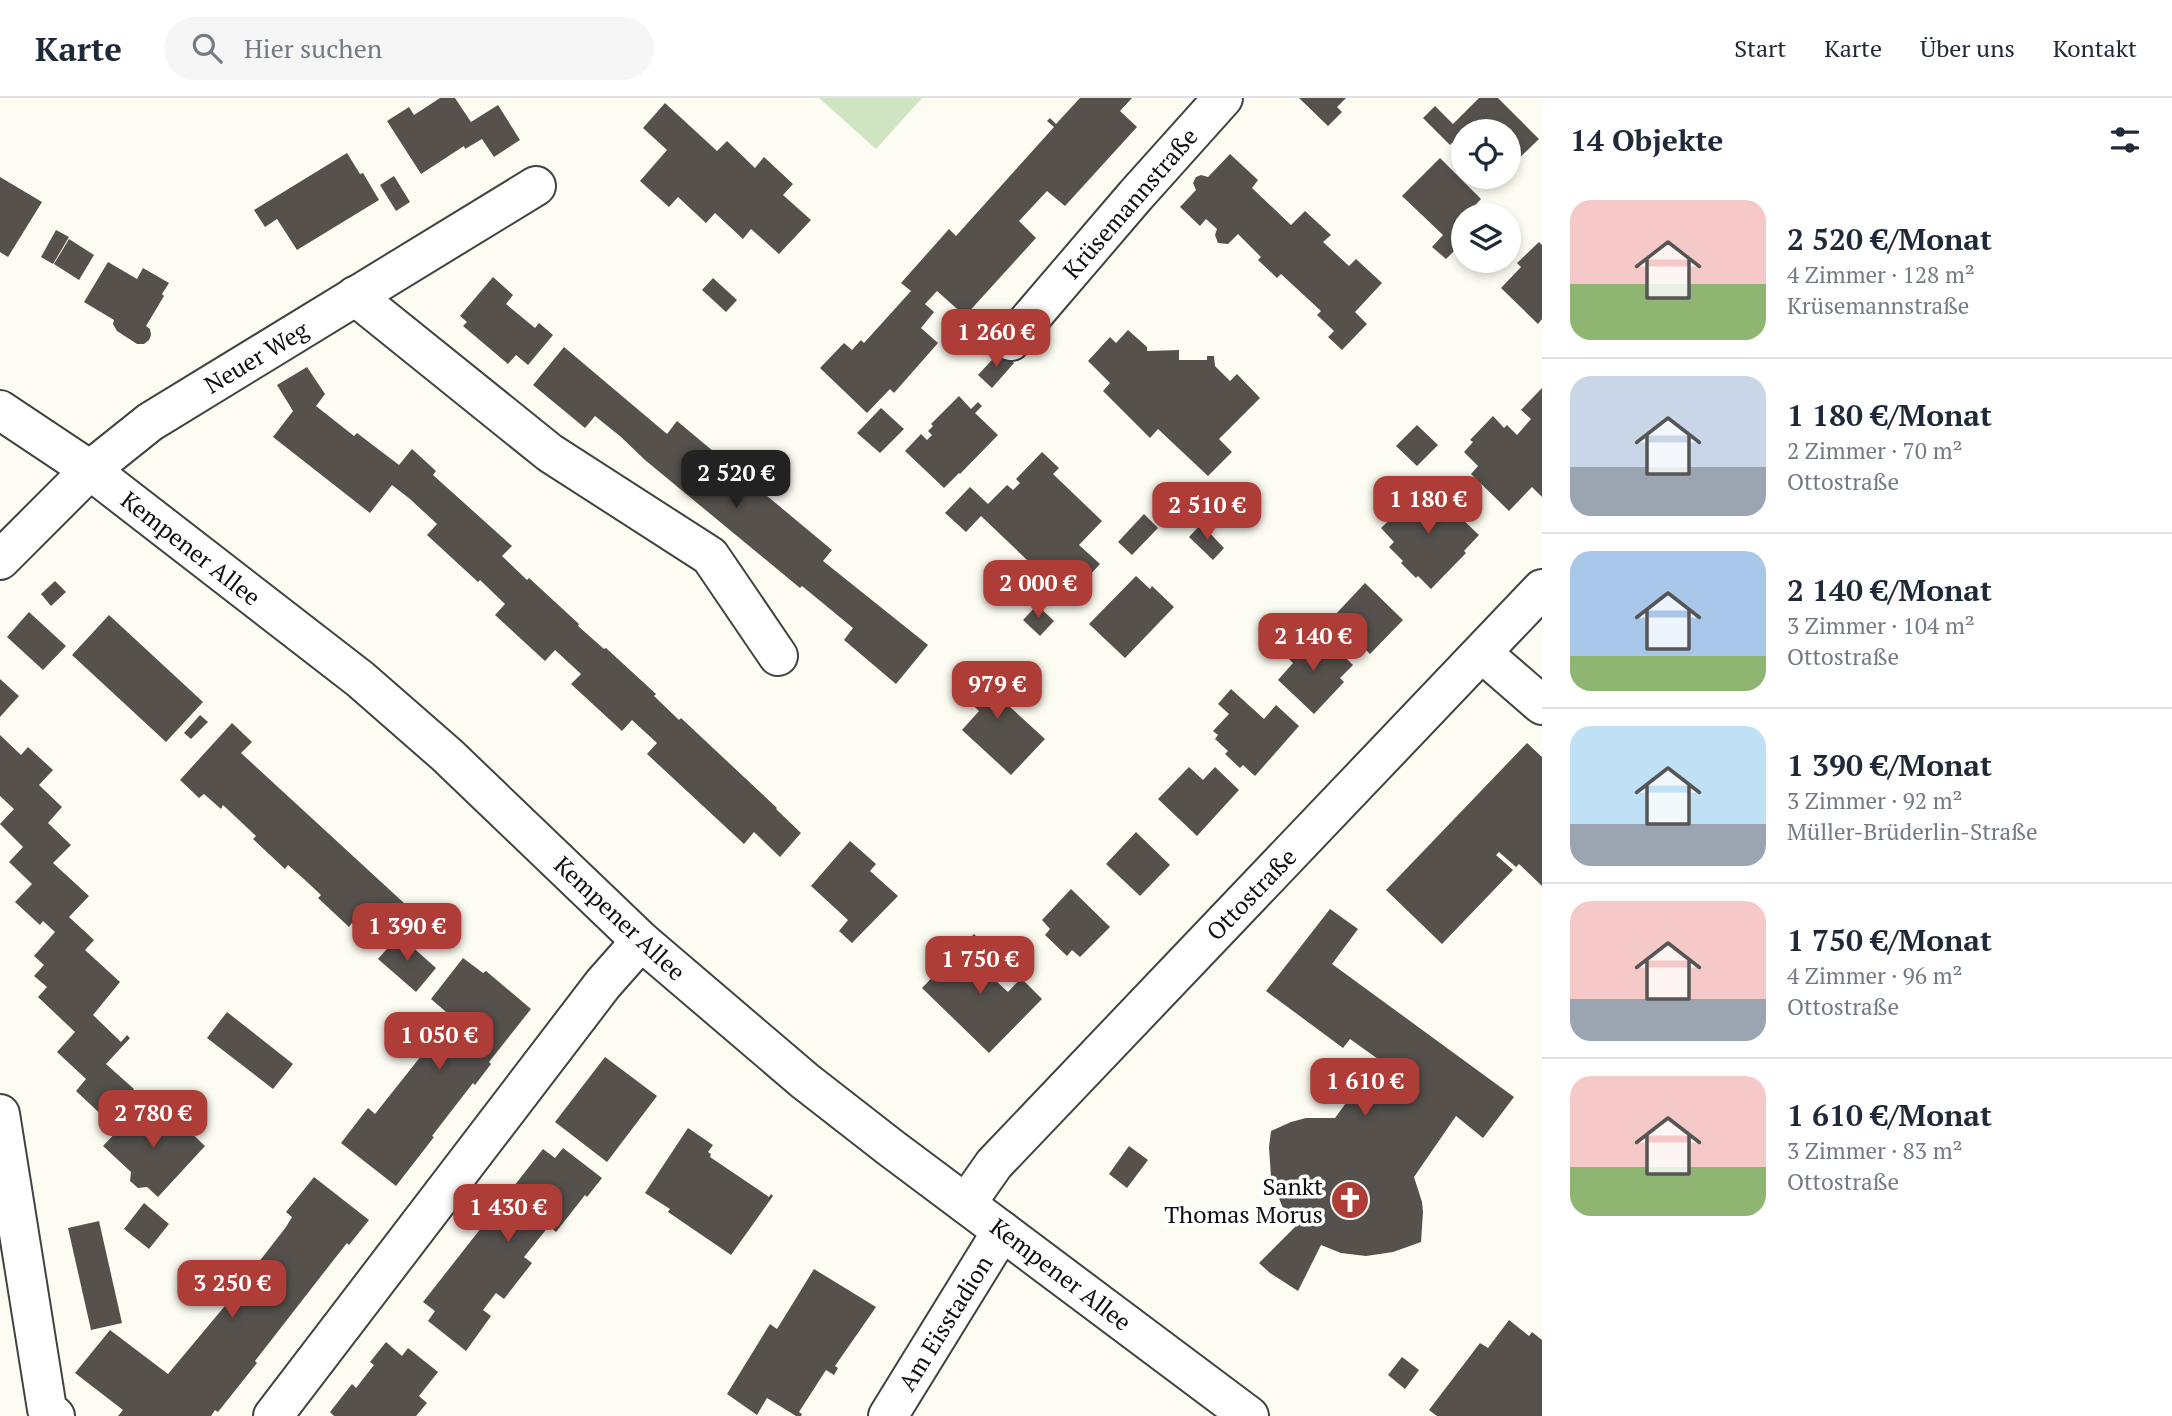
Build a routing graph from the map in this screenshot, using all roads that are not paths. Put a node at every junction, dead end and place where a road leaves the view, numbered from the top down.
1 (1223, 98) edge
2 (536, 186) dead end
3 (355, 296) junction
4 (1011, 341) dead end
5 (0, 410) edge
6 (90, 470) junction
7 (0, 560) edge
8 (1542, 589) edge
9 (1482, 653) junction
10 (778, 656) dead end
11 (1542, 705) edge
12 (641, 941) junction
13 (0, 1114) edge
14 (966, 1204) junction
15 (1002, 1231) junction
16 (55, 1416) edge
17 (273, 1416) edge
18 (888, 1416) edge
19 (1250, 1416) edge

1 - 4 street, Krüsemannstraße
2 - 3 street, Neuer Weg
3 - 6 street, Neuer Weg
3 - 10 street
5 - 6 street, Kempener Allee
6 - 7 street, Neuer Weg
6 - 12 street, Kempener Allee
8 - 9 street, Ottostraße
9 - 11 street
9 - 14 street, Ottostraße
12 - 14 street, Kempener Allee
12 - 17 street
13 - 16 street
14 - 15 street, Kempener Allee
15 - 18 street, Am Eisstadion
15 - 19 street, Kempener Allee

